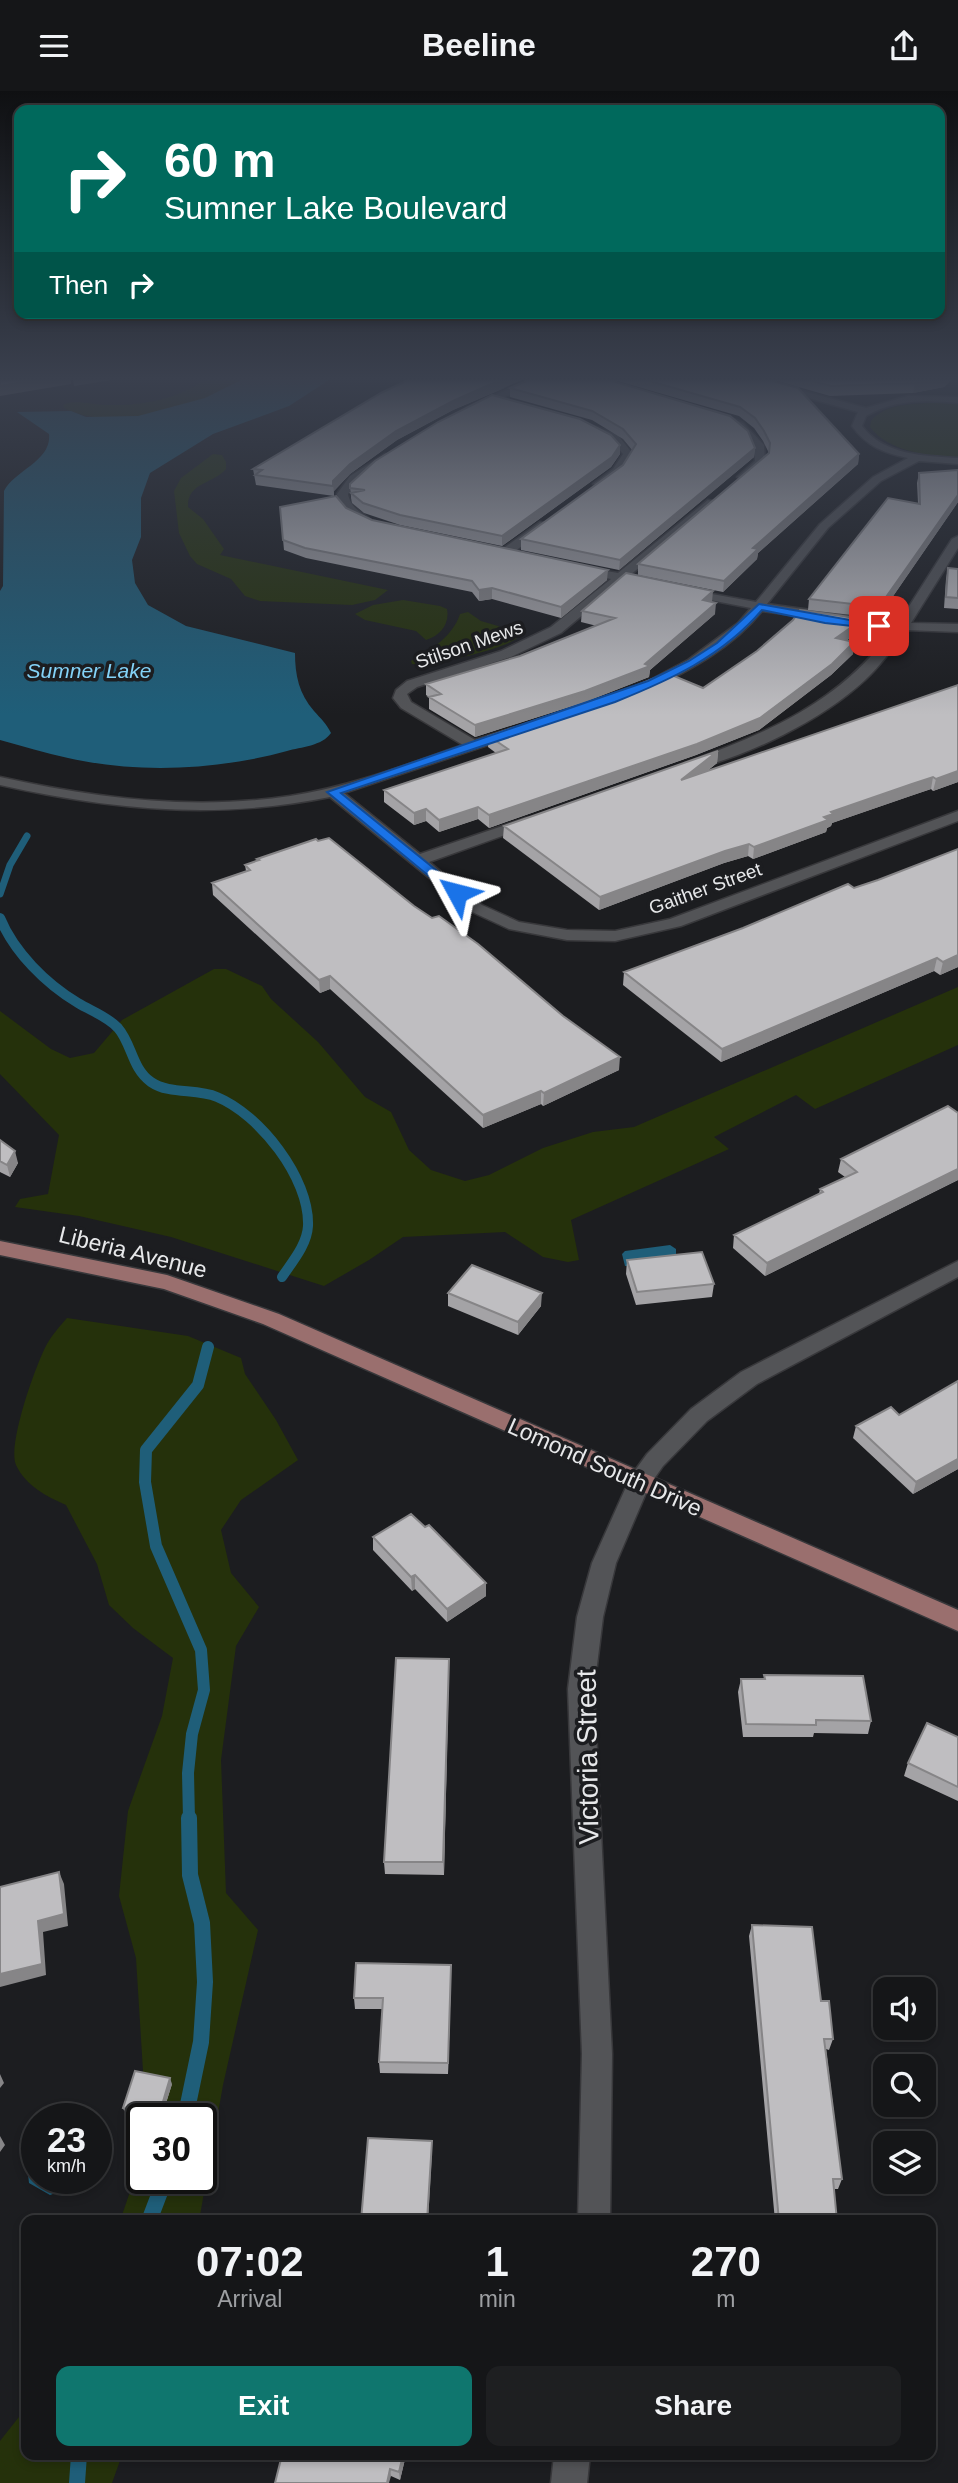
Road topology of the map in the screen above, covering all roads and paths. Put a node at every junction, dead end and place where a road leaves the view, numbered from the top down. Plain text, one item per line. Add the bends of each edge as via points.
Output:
1 (343, 492) edge
2 (588, 492) edge
3 (861, 492) edge
4 (583, 495) edge
5 (717, 498) edge
6 (550, 520) edge
7 (383, 527) edge
8 (958, 539) edge
9 (492, 550) edge
10 (505, 553) junction
11 (518, 556) edge
12 (953, 557) edge
13 (569, 567) edge
14 (621, 578) junction
15 (658, 586) edge
16 (671, 588) edge
17 (759, 607) junction
18 (901, 627) junction
19 (958, 628) edge
20 (631, 692) edge
21 (523, 729) edge
22 (473, 745) junction
23 (680, 769) edge
24 (0, 781) edge
25 (333, 792) junction
26 (958, 816) edge
27 (541, 817) edge
28 (416, 861) junction
29 (0, 1248) edge
30 (958, 1268) edge
31 (252, 1312) joint
32 (639, 1482) junction
33 (958, 1621) edge
34 (594, 2215) edge
35 (571, 2460) edge
36 (569, 2483) edge

1 - 7 street via 348,511
2 - 4 street
3 - 17 street via 824,526
5 - 14 street, Stilson Mews
6 - 10 street
8 - 12 street
9 - 10 street
10 - 11 street
12 - 18 street
13 - 14 street
14 - 15 street
14 - 22 street, Stilson Mews via 573,619 540,639 433,675 401,693 406,705
16 - 17 street
17 - 18 street via 825,620
17 - 20 street via 721,645
18 - 19 street
18 - 23 street via 879,657 827,701 742,747
21 - 22 street
22 - 25 street
24 - 25 street via 74,798 173,807 276,801
25 - 28 street, Gaither Street
26 - 28 street, Gaither Street via 675,923 615,936 567,935 515,926 476,908
27 - 28 street
29 - 31 main road, Liberia Avenue via 167,1282
30 - 32 street, Victoria Street via 749,1378 699,1415
31 - 32 main road, Lomond South Drive
32 - 33 main road, Lomond South Drive
32 - 34 street, Victoria Street via 604,1563 590,1617 581,1689 597,2054
35 - 36 street

